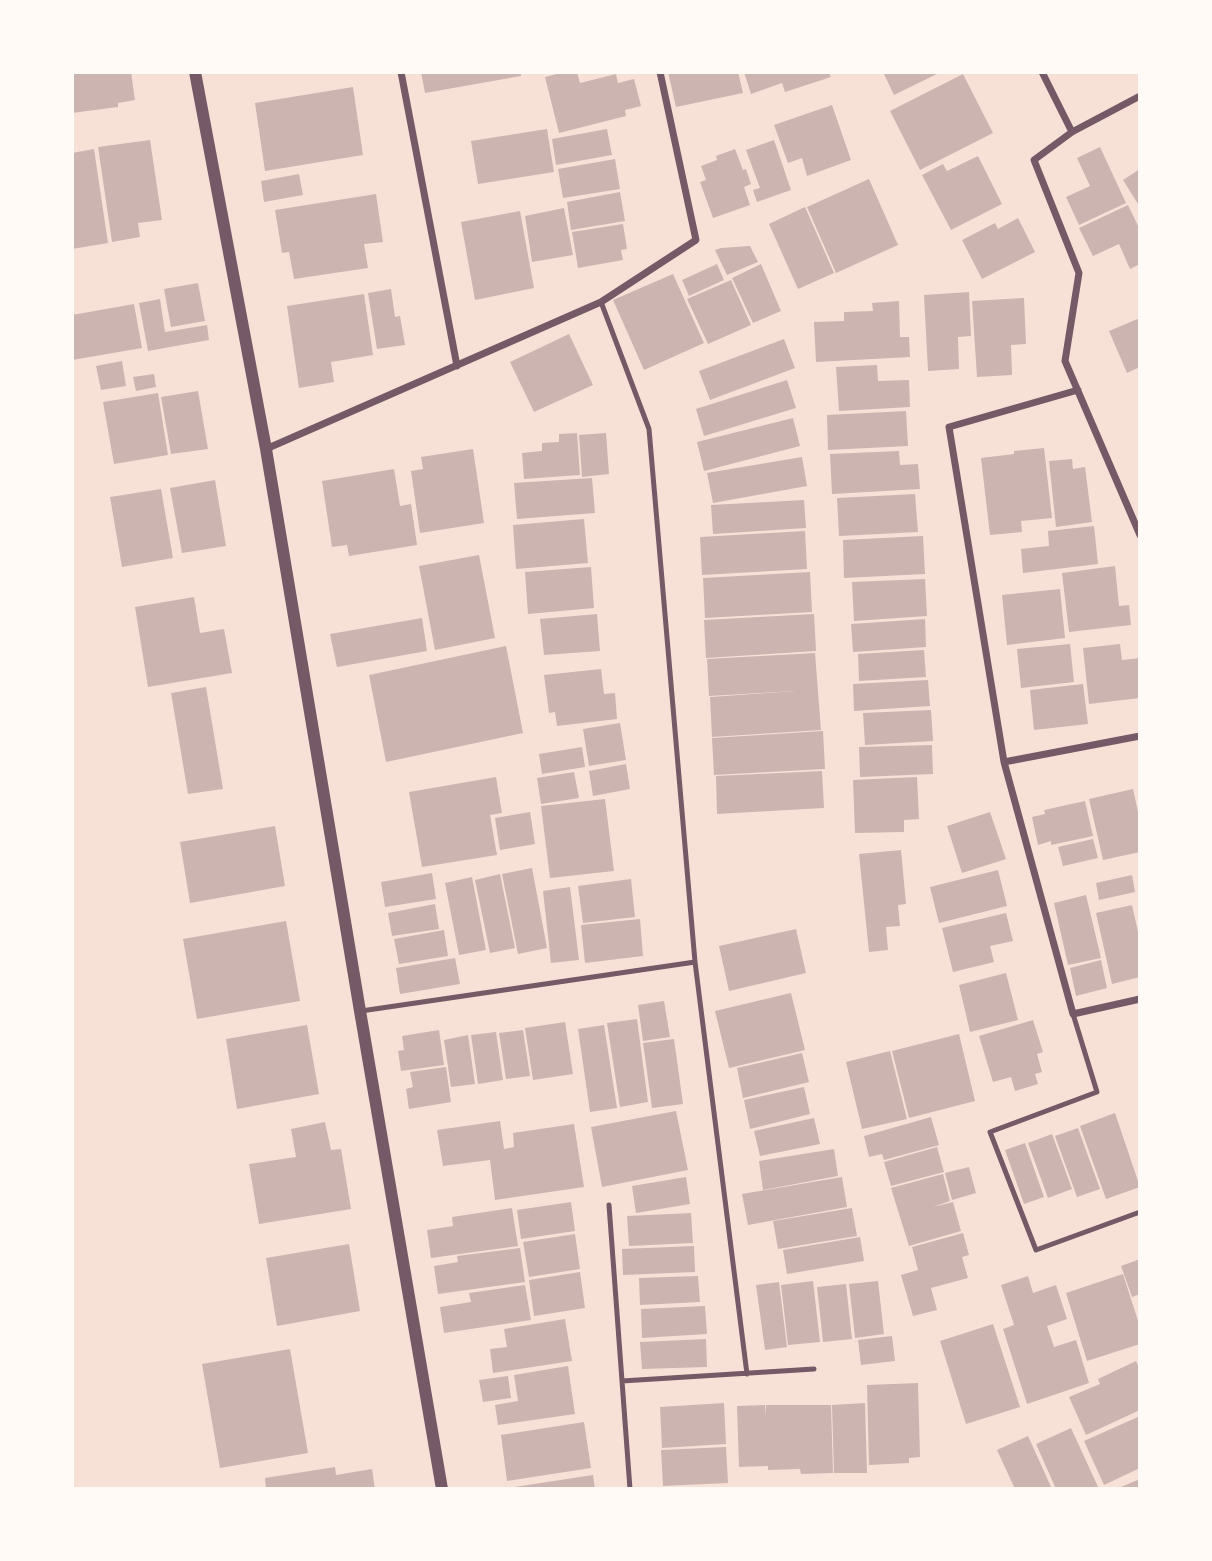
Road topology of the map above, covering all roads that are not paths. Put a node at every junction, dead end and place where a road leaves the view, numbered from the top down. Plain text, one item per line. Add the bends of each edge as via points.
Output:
1 (195, 72) edge
2 (401, 72) edge
3 (660, 72) edge
4 (1042, 72) edge
5 (1140, 96) edge
6 (1072, 132) junction
7 (601, 302) junction
8 (457, 366) junction
9 (1078, 390) junction
10 (267, 449) junction
11 (1140, 535) edge
12 (1140, 736) edge
13 (1004, 762) junction
14 (695, 962) junction
15 (1140, 999) edge
16 (360, 1011) junction
17 (1073, 1014) junction
18 (609, 1205) dead end
19 (1140, 1212) edge
20 (814, 1369) dead end
21 (747, 1374) junction
22 (622, 1381) junction
23 (442, 1489) edge
24 (629, 1489) edge

1 - 10 street
2 - 8 street
3 - 7 street via 696,240
4 - 6 street
5 - 6 street
6 - 9 street via 1034,160 1079,274 1065,361
7 - 8 street
7 - 14 lane via 649,429
8 - 10 street
9 - 11 street
9 - 13 street via 950,427
10 - 16 street
12 - 13 street
13 - 17 street
14 - 16 lane
14 - 21 lane
15 - 17 street
16 - 23 street
17 - 19 lane via 1097,1092 990,1132 1035,1250
18 - 22 lane
20 - 21 lane
21 - 22 lane
22 - 24 lane

